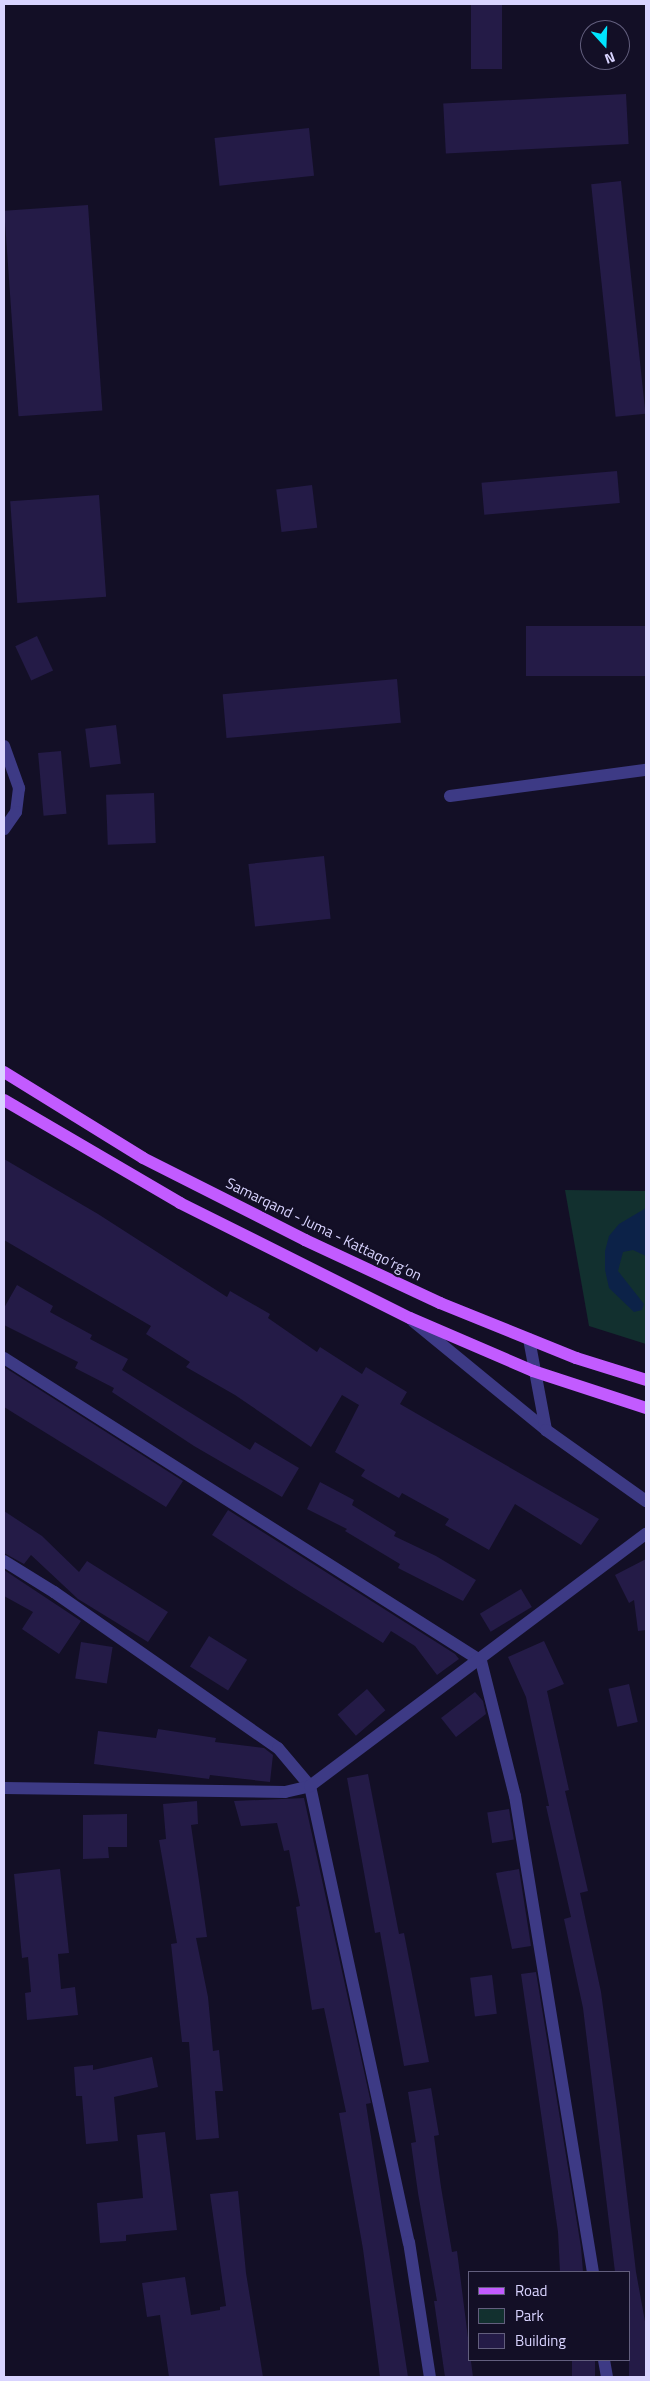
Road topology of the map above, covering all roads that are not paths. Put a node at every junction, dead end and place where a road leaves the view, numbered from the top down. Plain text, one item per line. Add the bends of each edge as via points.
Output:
1 (4, 746) edge
2 (646, 770) edge
3 (450, 796) dead end
4 (4, 829) edge
5 (4, 1072) edge
6 (4, 1100) edge
7 (410, 1318) junction
8 (529, 1340) junction
9 (4, 1358) edge
10 (533, 1371) junction
11 (646, 1380) edge
12 (646, 1408) edge
13 (546, 1430) junction
14 (646, 1501) edge
15 (646, 1534) edge
16 (4, 1560) edge
17 (481, 1661) junction
18 (310, 1786) junction
19 (4, 1788) edge
20 (593, 2271) edge
21 (604, 2361) edge
22 (430, 2377) edge
23 (606, 2377) edge

1 - 4 street via 19,788 16,812
2 - 3 street
5 - 8 main road, Samarqand - Juma - Kattaqo‘rg‘on via 143,1158 288,1232 440,1303
6 - 7 main road via 180,1203
7 - 10 main road
7 - 13 street
8 - 10 street
8 - 11 main road, Samarqand - Juma - Kattaqo‘rg‘on
9 - 17 street
10 - 12 main road
10 - 13 street
13 - 14 street
15 - 17 street
16 - 18 street via 278,1748
17 - 18 street
17 - 20 street via 514,1796
18 - 19 street via 285,1792
18 - 22 street via 409,2242
21 - 23 street

